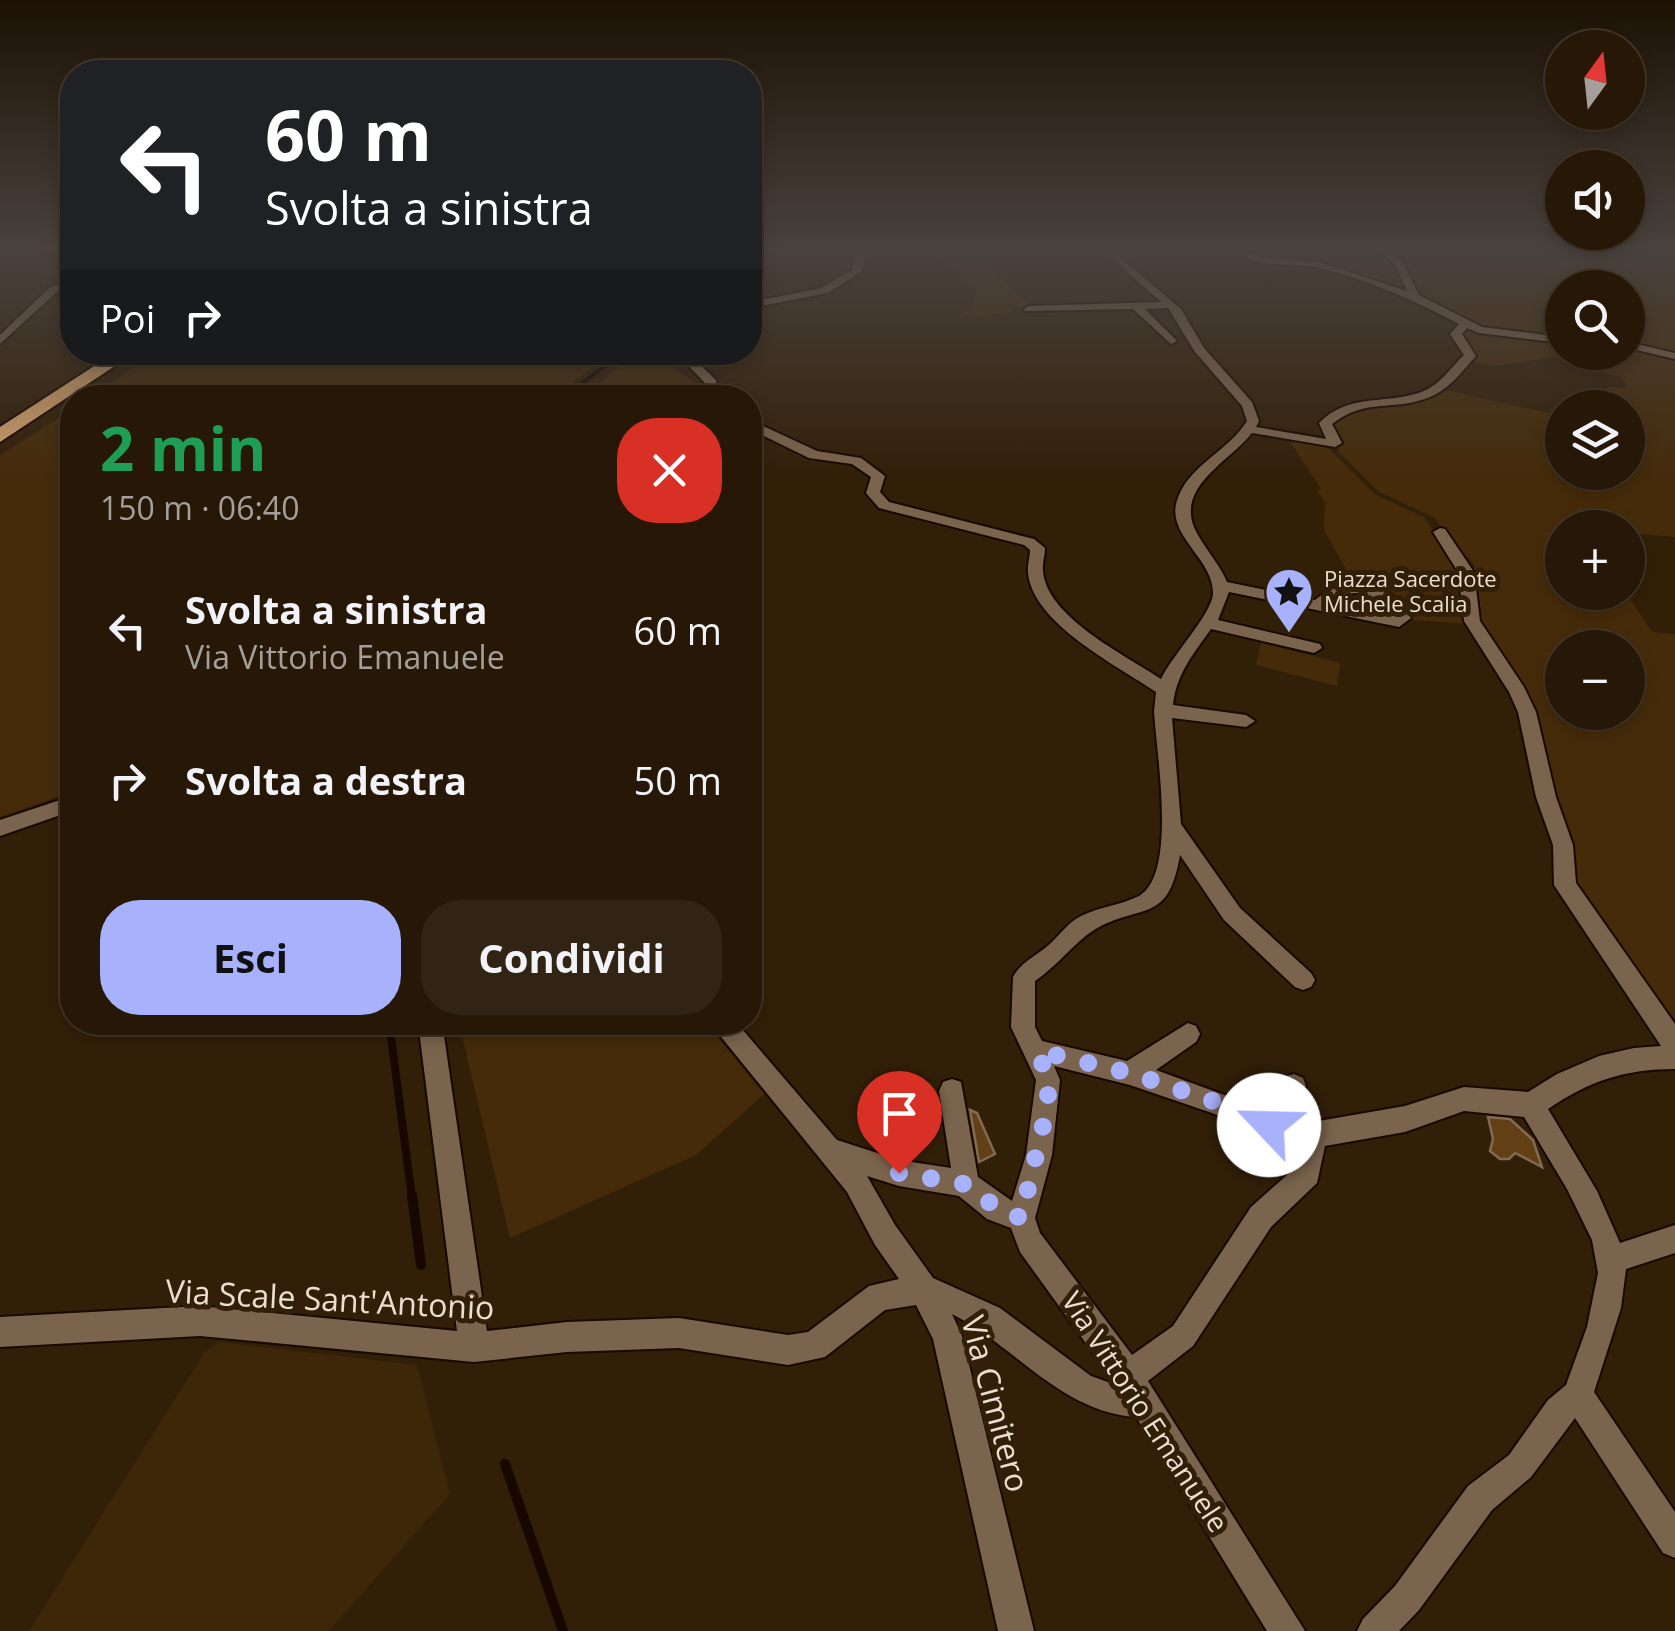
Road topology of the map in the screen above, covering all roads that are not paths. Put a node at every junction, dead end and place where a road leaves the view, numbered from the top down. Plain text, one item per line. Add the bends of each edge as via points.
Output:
1 (1156, 326) edge
2 (1185, 326) edge
3 (1464, 326) edge
4 (1473, 326) edge
5 (1545, 338) edge
6 (1171, 341) dead end
7 (1645, 348) edge
8 (1675, 356) edge
9 (108, 365) edge
10 (127, 365) edge
11 (693, 365) edge
12 (78, 385) edge
13 (99, 385) edge
14 (712, 385) edge
15 (60, 397) edge
16 (60, 410) edge
17 (1250, 429) junction
18 (762, 430) edge
19 (0, 436) edge
20 (0, 448) edge
21 (1440, 532) dead end
22 (1221, 586) junction
23 (1318, 606) dead end
24 (1206, 622) junction
25 (1314, 648) dead end
26 (1164, 688) junction
27 (1163, 710) junction
28 (1246, 721) dead end
29 (60, 807) edge
30 (1172, 827) junction
31 (0, 828) edge
32 (1303, 980) dead end
33 (1188, 1034) dead end
34 (432, 1035) edge
35 (733, 1035) edge
36 (1038, 1051) junction
37 (1675, 1054) edge
38 (1130, 1073) junction
39 (1294, 1086) dead end
40 (952, 1091) dead end
41 (1531, 1105) junction
42 (1269, 1125) junction
43 (1312, 1135) junction
44 (828, 1150) junction
45 (965, 1184) junction
46 (1021, 1218) junction
47 (1675, 1239) edge
48 (1612, 1260) junction
49 (924, 1290) junction
50 (0, 1332) edge
51 (474, 1347) junction
52 (1136, 1389) junction
53 (1578, 1395) junction
54 (1675, 1540) edge
55 (1016, 1631) edge
56 (1287, 1631) edge
57 (1374, 1631) edge

1 - 6 street
2 - 17 street via 1248,406
3 - 17 street via 1456,334 1470,356 1452,379 1422,396 1342,408 1325,423 1335,443
4 - 5 street
7 - 8 street
9 - 12 highway
10 - 13 highway
11 - 14 street
15 - 19 highway
16 - 20 highway
17 - 22 street via 1184,500 1185,525
18 - 26 street via 814,455 866,466 878,476 873,493 884,505 1029,542 1039,556 1035,571 1042,590 1062,618
21 - 37 street via 1466,572 1472,622 1527,712 1566,885
22 - 23 street
22 - 24 street
24 - 25 street
24 - 26 street
26 - 27 street
27 - 28 street
27 - 30 street
29 - 31 street
30 - 32 street via 1232,914
30 - 36 street via 1159,892 1086,924 1024,977 1023,1026
33 - 38 street
34 - 51 street
35 - 44 street, Via Cimitero
36 - 38 street
36 - 46 street via 1048,1105
37 - 41 street via 1601,1064
38 - 42 street
39 - 42 street via 1276,1089
40 - 45 street
41 - 43 street via 1464,1099 1405,1119
41 - 48 street
42 - 43 street
43 - 52 street via 1308,1174 1260,1217 1184,1336
44 - 45 street via 899,1173
44 - 49 street, Via Cimitero
45 - 46 street
46 - 52 street, Via Vittorio Emanuele via 1030,1242
47 - 48 street
48 - 53 street via 1607,1302
49 - 51 street, Via Scale Sant'Antonio via 879,1296 814,1346 788,1350 679,1333
49 - 52 street via 990,1318 1080,1387 1110,1400
49 - 55 street, Via Cimitero via 947,1336
50 - 51 street, Via Scale Sant'Antonio via 200,1321
52 - 56 street, Via Vittorio Emanuele
53 - 54 street
53 - 57 street via 1520,1466 1480,1498 1407,1598

